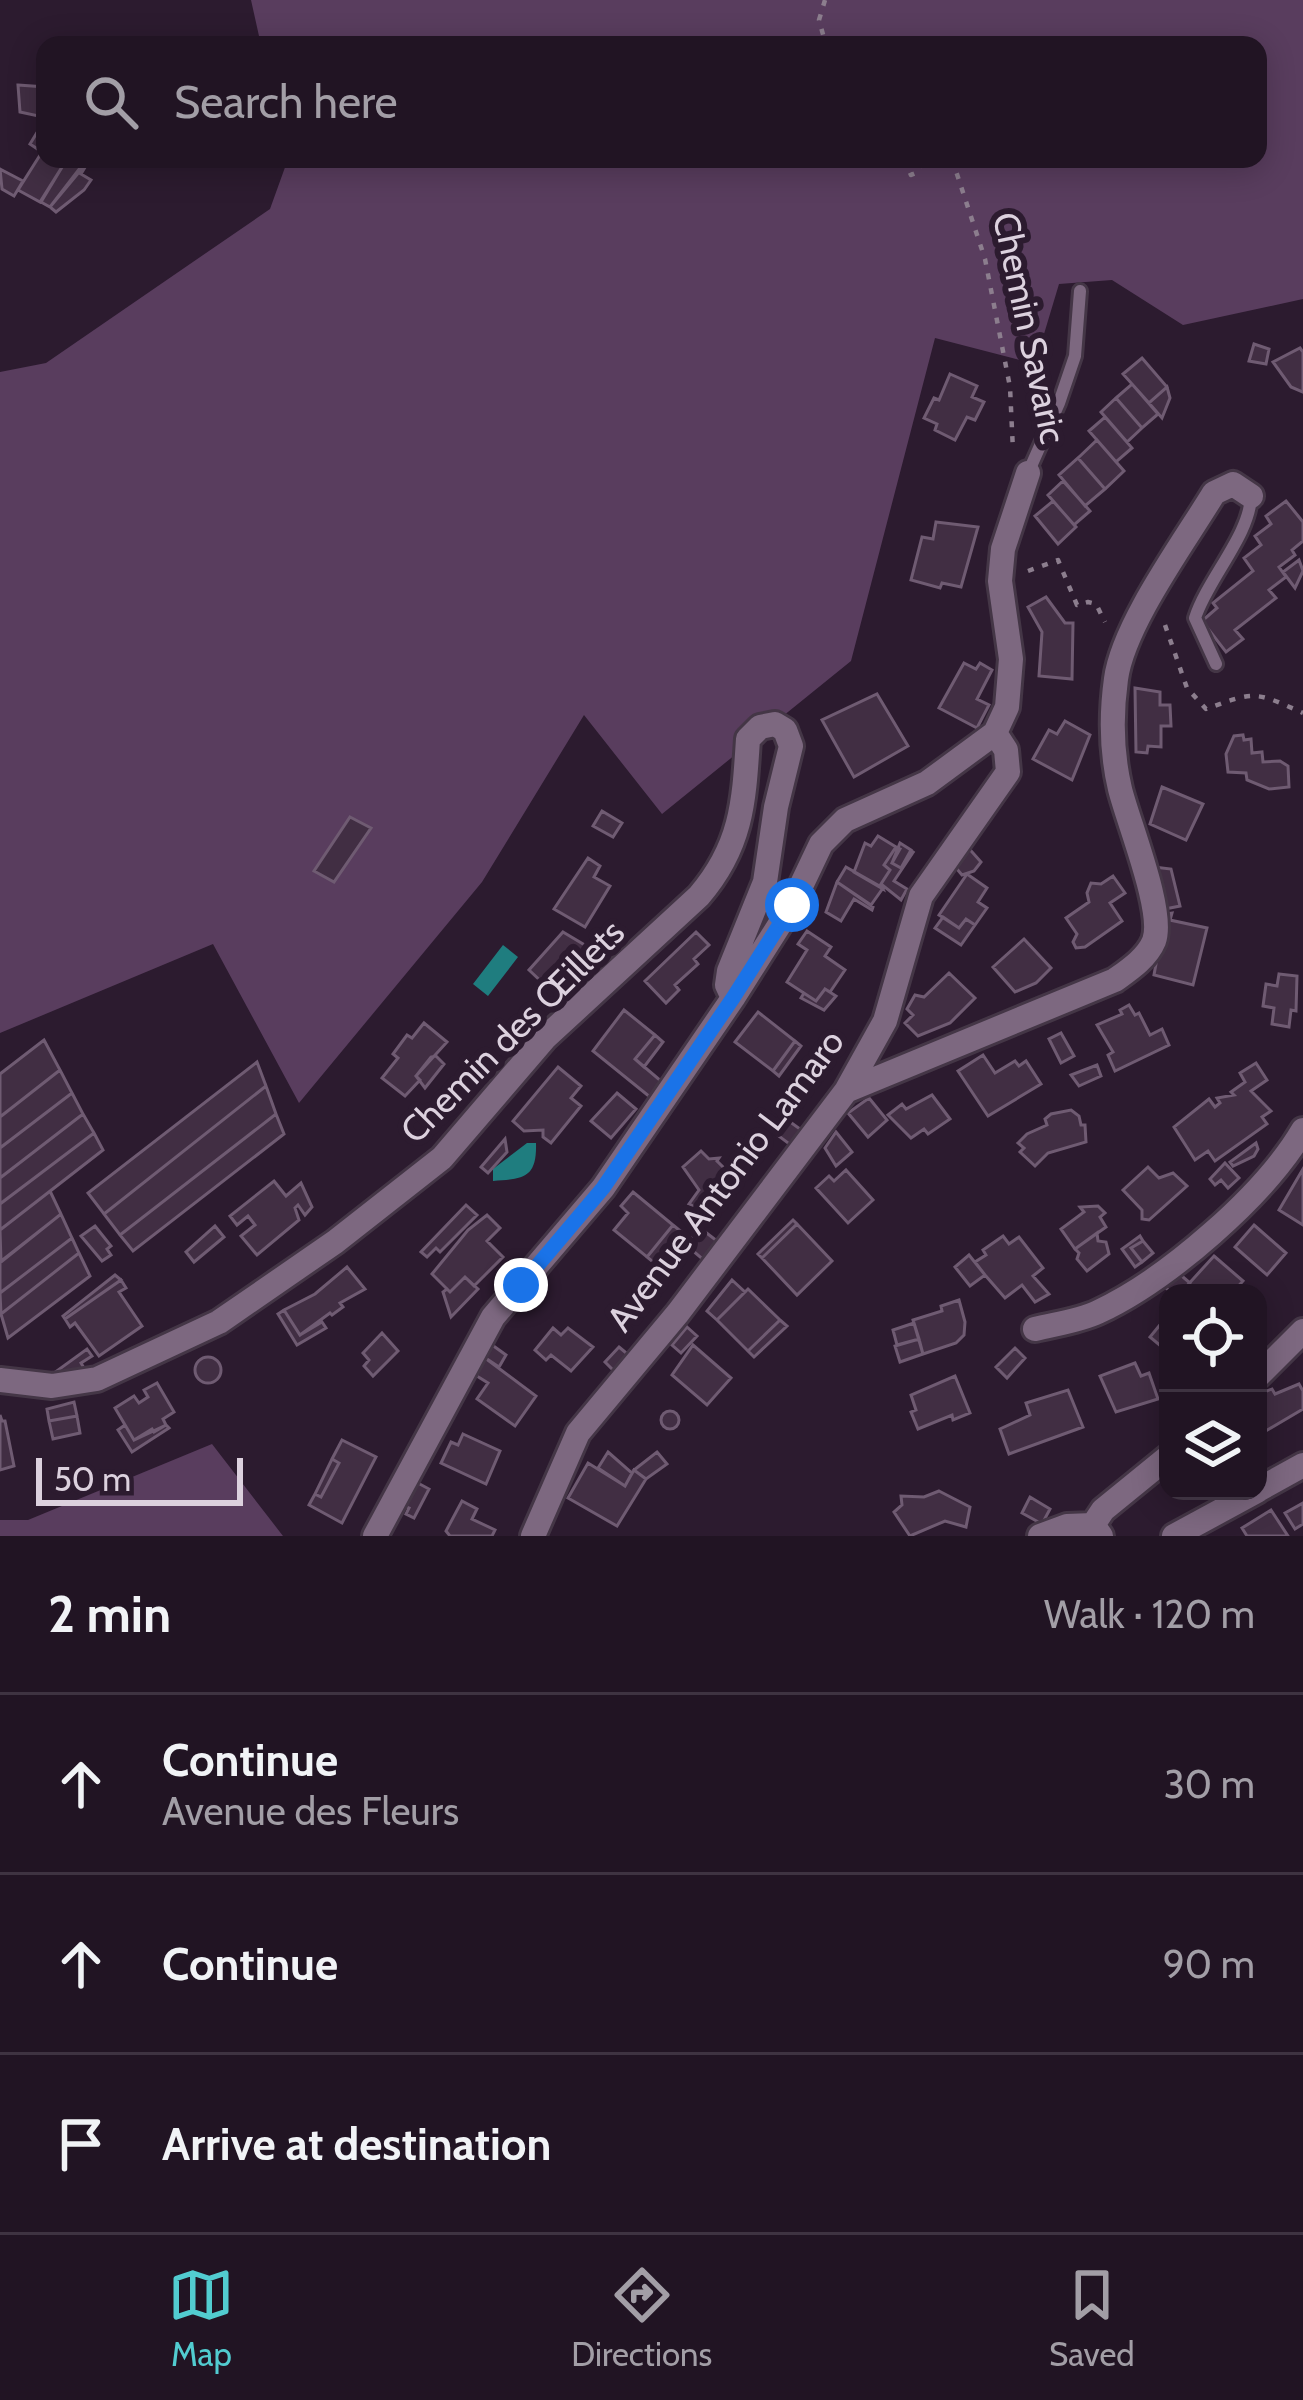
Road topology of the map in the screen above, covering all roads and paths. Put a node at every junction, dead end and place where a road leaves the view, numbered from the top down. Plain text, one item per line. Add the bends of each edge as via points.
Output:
1 (825, 0) edge
2 (823, 36) edge
3 (955, 168) edge
4 (1080, 291) dead end
5 (1028, 473) junction
6 (1251, 496) joint
7 (1216, 664) dead end
8 (994, 733) junction
9 (733, 998) junction
10 (846, 1091) junction
11 (1303, 1130) edge
12 (1035, 1329) dead end
13 (1303, 1331) edge
14 (1267, 1367) edge
15 (0, 1380) edge
16 (1159, 1464) edge
17 (1303, 1465) edge
18 (1267, 1485) edge
19 (1240, 1500) edge
20 (1097, 1531) edge
21 (375, 1536) edge
22 (533, 1536) edge
23 (1040, 1536) edge
24 (1174, 1536) edge

1 - 2 path
3 - 5 path, Chemin Savaric via 985,259 1015,459
4 - 5 lane via 1075,356
5 - 8 street, Chemin Savaric via 1004,549 1000,581 1011,659 1007,706
6 - 7 lane via 1250,513 1195,619
6 - 10 street via 1233,484 1214,493 1127,640 1116,674 1119,786 1153,901 1155,940 1115,980
8 - 9 street via 927,783 845,820 821,844
8 - 10 street, Avenue Antonio Lamaro via 1008,772 921,896 885,1021
9 - 15 street, Chemin des Œillets via 729,971 765,882 790,746 775,724 748,739 741,810 721,871 545,1038 442,1158 219,1322 97,1379 52,1386
9 - 21 street via 603,1188 494,1317
10 - 22 street, Avenue Antonio Lamaro via 578,1433
11 - 12 street via 1232,1214 1144,1285 1095,1314
13 - 14 street
16 - 20 street via 1103,1510
17 - 18 street
19 - 24 street
20 - 23 street via 1067,1526

